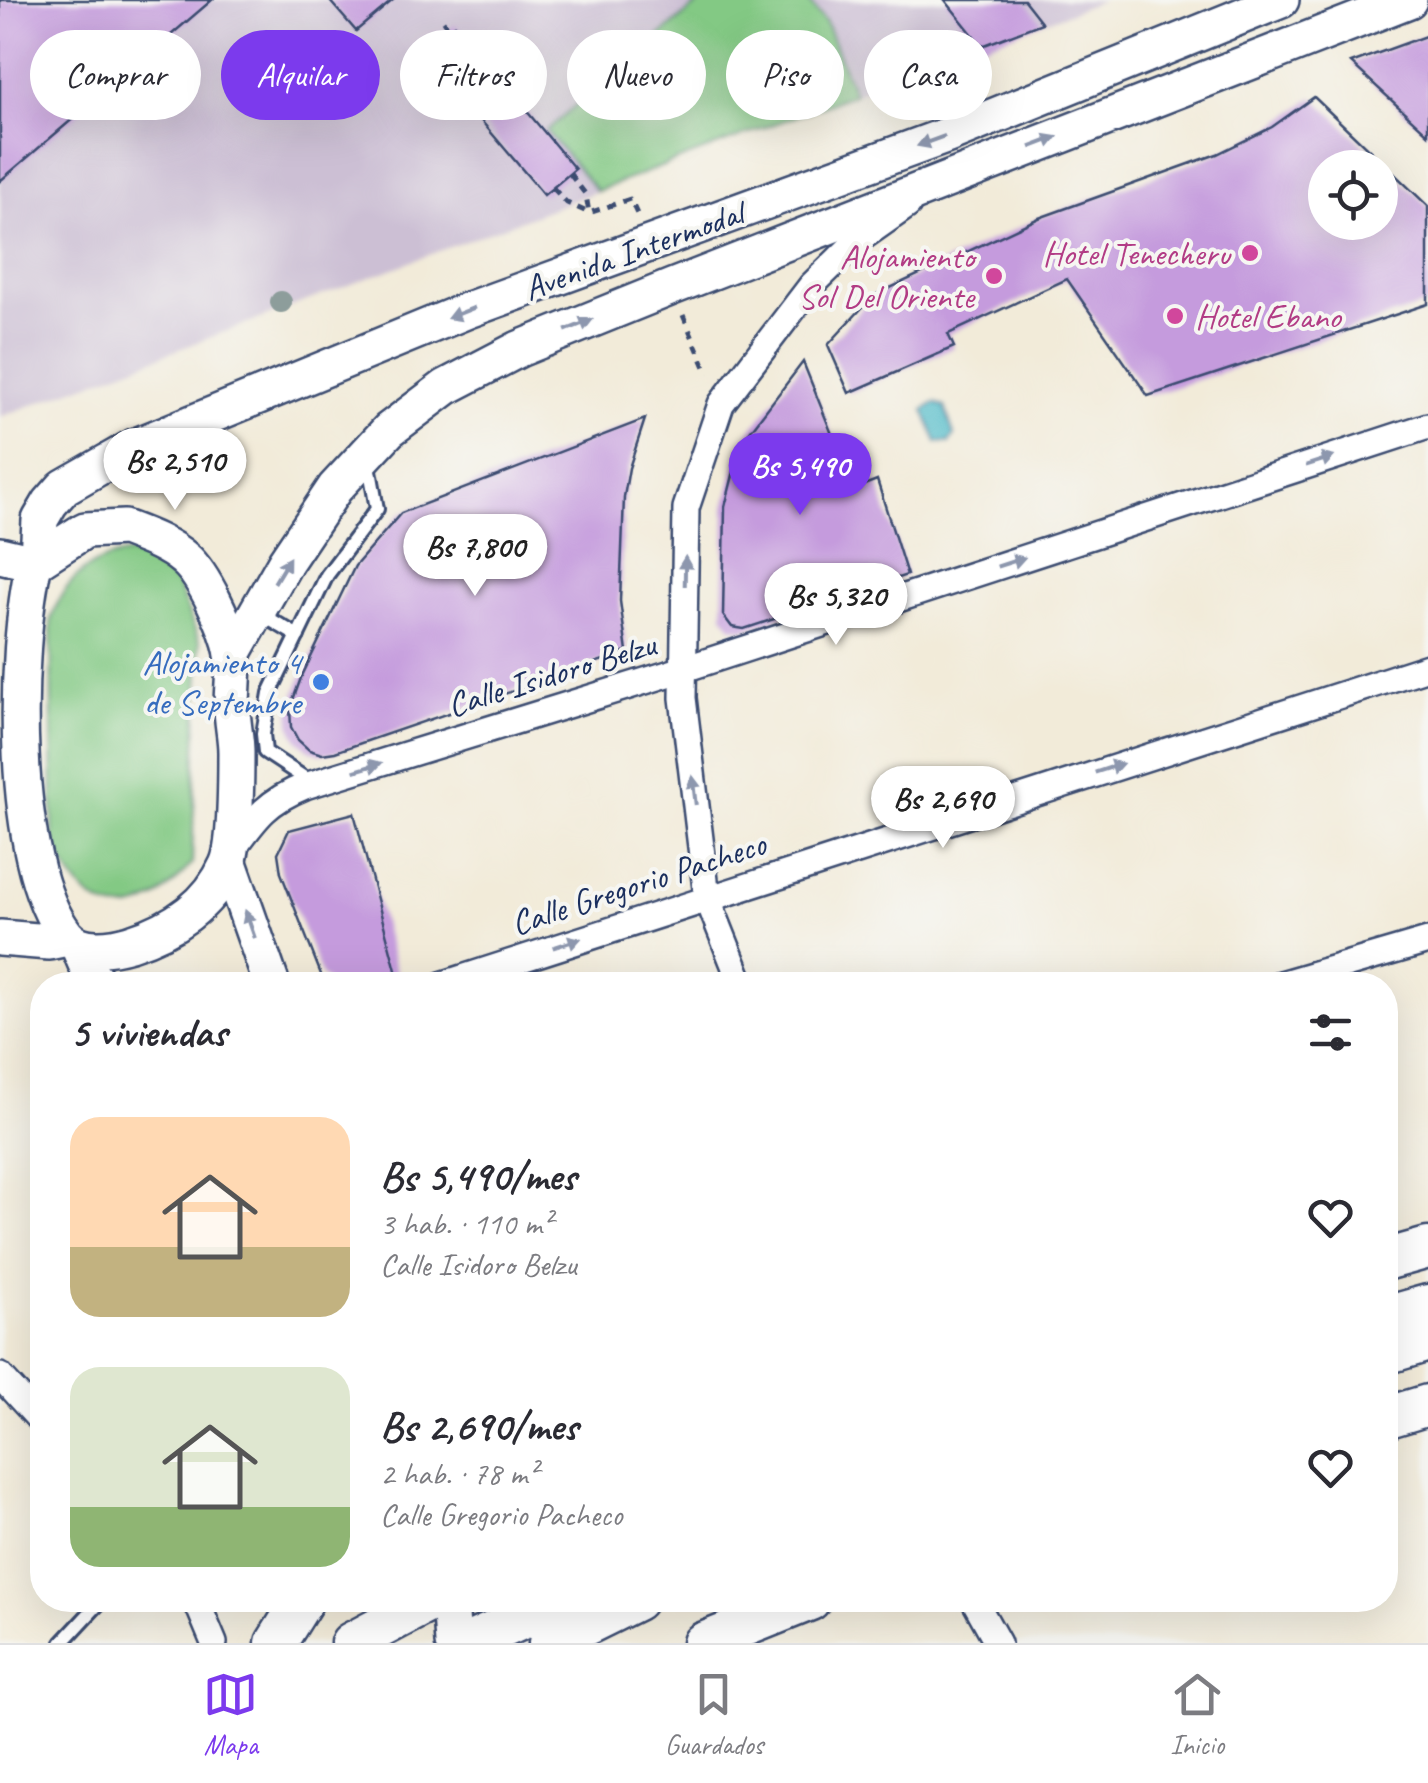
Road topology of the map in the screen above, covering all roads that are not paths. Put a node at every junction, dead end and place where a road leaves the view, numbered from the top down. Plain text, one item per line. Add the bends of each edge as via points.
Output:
1 (1281, 0) edge
2 (1409, 0) edge
3 (936, 185) junction
4 (1428, 426) edge
5 (368, 453) junction
6 (24, 558) edge
7 (257, 612) junction
8 (298, 636) junction
9 (233, 654) junction
10 (1428, 667) edge
11 (684, 669) junction
12 (314, 784) junction
13 (230, 857) junction
14 (707, 897) junction
15 (0, 938) edge
16 (73, 941) junction
17 (1428, 941) edge
18 (89, 972) edge
19 (268, 972) edge
20 (480, 972) edge
21 (737, 972) edge
22 (1322, 972) edge
23 (1428, 1248) edge
24 (1398, 1256) edge
25 (1428, 1305) edge
26 (1398, 1314) edge
27 (1428, 1341) edge
28 (1398, 1350) edge
29 (1, 1379) edge
30 (1428, 1405) edge
31 (30, 1409) edge
32 (1398, 1414) edge
33 (91, 1612) edge
34 (201, 1612) edge
35 (295, 1612) edge
36 (406, 1612) edge
37 (451, 1612) edge
38 (536, 1612) edge
39 (612, 1612) edge
40 (780, 1612) edge
41 (981, 1612) edge
42 (371, 1628) edge
43 (62, 1643) edge
44 (214, 1643) edge
45 (276, 1643) edge
46 (453, 1643) edge
47 (469, 1643) edge
48 (550, 1643) edge
49 (703, 1643) edge
50 (998, 1643) edge

1 -> 6 main road, Avenida Intermodal via 948,135 468,310 134,447 64,487
3 -> 2 main road, Avenida Intermodal
5 -> 3 main road, Avenida Intermodal via 446,387 519,349
11 -> 3 street via 686,508 722,404 811,286 857,241
11 -> 4 street, Calle Isidoro Belzu
7 -> 5 main road, Avenida Intermodal via 334,488
5 - 8 lane via 377,510 326,575
6 - 9 main road via 86,530 124,528 159,542 187,560
6 - 16 main road, Avenida Intermodal via 24,804 44,894
7 - 8 lane
7 - 9 main road, Avenida Intermodal
8 - 12 lane via 270,692 263,734 265,752
9 - 13 main road
14 -> 10 street, Calle Gregorio Pacheco
12 -> 11 street, Calle Isidoro Belzu
14 -> 11 street
12 - 13 street, Calle Isidoro Belzu via 264,808
13 - 16 main road via 207,899 166,930 104,949
19 -> 13 main road
20 -> 14 street, Calle Gregorio Pacheco
14 - 21 street
15 - 16 main road
16 - 18 main road, Avenida Intermodal
17 - 22 street
23 - 24 main road
25 - 26 main road
27 - 28 main road
29 - 31 street
30 - 32 main road
33 - 43 lane
34 - 44 street
35 - 45 main road
36 - 42 main road
37 - 46 main road
38 - 47 main road
39 - 48 main road
40 - 49 main road
41 - 50 street

